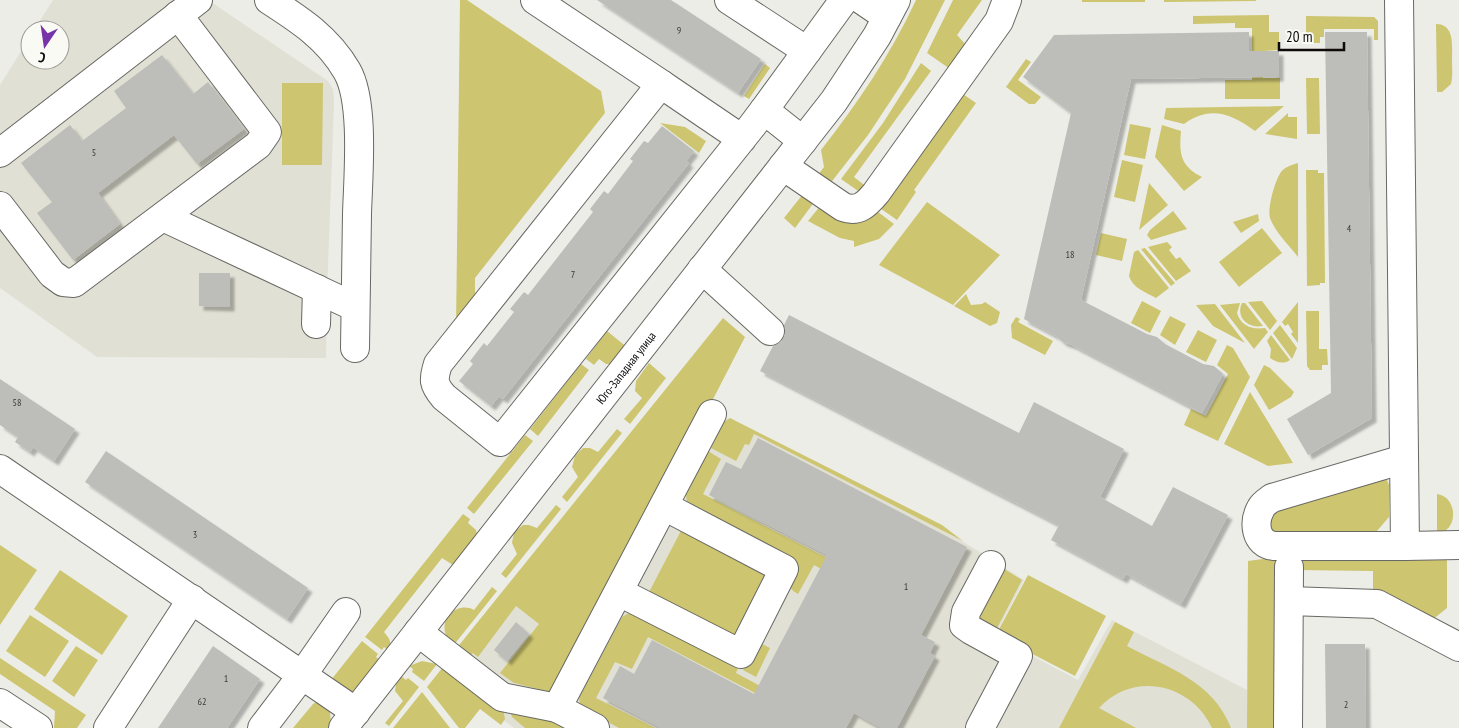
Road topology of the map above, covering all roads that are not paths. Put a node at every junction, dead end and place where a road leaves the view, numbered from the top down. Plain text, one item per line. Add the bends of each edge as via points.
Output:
1 (269, 0) edge
2 (535, 0) edge
3 (728, 0) edge
4 (844, 0) edge
5 (862, 0) edge
6 (1007, 0) edge
7 (1399, 0) edge
8 (188, 8) edge
9 (891, 9) edge
10 (807, 52) junction
11 (661, 84) junction
12 (764, 110) junction
13 (742, 139) junction
14 (803, 141) junction
15 (0, 153) edge
16 (783, 166) junction
17 (0, 206) edge
18 (163, 216) junction
19 (702, 269) junction
20 (317, 289) junction
21 (355, 307) junction
22 (316, 324) dead end
23 (770, 331) dead end
24 (354, 348) dead end
25 (712, 414) dead end
26 (1404, 459) junction
27 (0, 468) edge
28 (664, 506) junction
29 (1459, 545) edge
30 (1405, 546) junction
31 (991, 565) dead end
32 (1289, 567) dead end
33 (619, 592) junction
34 (192, 600) junction
35 (1289, 601) junction
36 (346, 612) dead end
37 (418, 632) junction
38 (1459, 647) edge
39 (303, 674) junction
40 (0, 703) edge
41 (558, 708) junction
42 (349, 720) edge
43 (38, 728) edge
44 (108, 728) edge
45 (262, 728) edge
46 (595, 728) edge
47 (980, 728) edge
48 (1288, 728) edge

1 - 21 street via 310,26 333,50 348,73 355,95 359,131
2 - 11 street
3 - 10 street
4 - 10 street
5 - 9 street
6 - 16 street via 999,21 865,205 857,209 843,207
7 - 26 street
8 - 15 street
8 - 18 street via 267,132 258,145
9 - 14 street, Юго-Западная улица via 834,101
10 - 12 street
11 - 13 street
11 - 13 street via 438,364 434,377 436,388 500,442
12 - 13 street
12 - 14 street
14 - 16 street, Юго-Западная улица
16 - 19 street, Юго-Западная улица
17 - 18 street via 52,274 63,282 74,283
18 - 20 street
19 - 23 street
19 - 37 street, Юго-Западная улица
20 - 21 street
20 - 22 street
21 - 24 street
25 - 28 street
26 - 30 street
26 - 30 street via 1272,498 1261,507 1257,534 1265,544 1274,546
27 - 34 street
28 - 33 street
28 - 33 street via 784,569 740,654
29 - 30 street
31 - 47 street via 966,612 964,625 1018,656
32 - 35 street
33 - 41 street
34 - 39 street
34 - 44 street
35 - 38 street via 1377,604
35 - 48 street
36 - 39 street
37 - 41 street via 502,697
37 - 42 street, Юго-Западная улица
39 - 42 street
39 - 45 street
40 - 43 street
41 - 46 street

